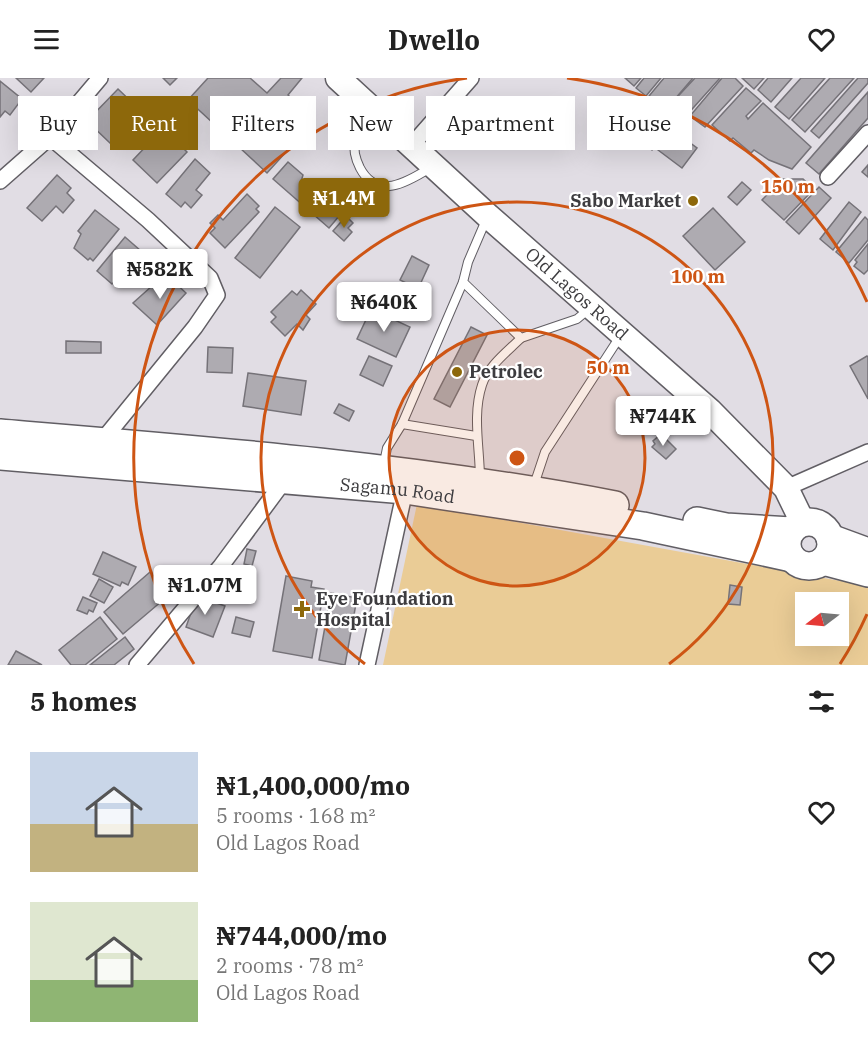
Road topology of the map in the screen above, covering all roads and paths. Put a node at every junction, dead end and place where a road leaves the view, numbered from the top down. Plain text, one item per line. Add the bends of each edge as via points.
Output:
1 (100, 78) edge
2 (338, 78) edge
3 (471, 78) edge
4 (85, 96) edge
5 (357, 96) edge
6 (868, 133) edge
7 (414, 143) edge
8 (414, 147) edge
9 (35, 150) edge
10 (65, 150) edge
11 (355, 150) edge
12 (434, 165) junction
13 (828, 177) dead end
14 (0, 181) edge
15 (488, 216) junction
16 (463, 282) junction
17 (593, 307) junction
18 (622, 333) junction
19 (521, 339) junction
20 (402, 424) junction
21 (0, 433) edge
22 (476, 436) junction
23 (102, 441) junction
24 (868, 452) edge
25 (0, 456) edge
26 (383, 468) junction
27 (480, 480) junction
28 (284, 481) junction
29 (786, 488) junction
30 (533, 489) junction
31 (405, 490) junction
32 (797, 527) junction
33 (826, 549) junction
34 (868, 552) edge
35 (792, 558) junction
36 (868, 573) edge
37 (137, 665) edge
38 (367, 665) edge

1 - 4 street
2 - 5 main road, Old Lagos Road
3 - 7 street
6 - 13 street
8 - 12 main road, Old Lagos Road
9 - 14 street
10 - 23 street via 210,278 217,295
11 - 12 lane via 364,176 376,186 390,188 409,182
12 - 15 main road, Old Lagos Road
15 - 16 lane
15 - 17 main road, Old Lagos Road
16 - 19 lane
16 - 20 lane
17 - 18 main road, Old Lagos Road
17 - 19 lane via 577,319
18 - 29 main road, Old Lagos Road via 710,411
18 - 30 lane via 545,452
19 - 22 lane via 493,365 482,385
20 - 22 lane
20 - 26 lane via 387,448
21 - 23 highway, Sagamu Road
22 - 27 lane
23 - 26 highway, Sagamu Road
24 - 29 street
25 - 28 highway, Sagamu Road
26 - 27 highway, Sagamu Road
27 - 30 highway, Sagamu Road
28 - 31 highway, Sagamu Road
28 - 37 street via 221,566
29 - 32 main road, Old Lagos Road
30 - 32 highway, Sagamu Road via 726,526
31 - 35 highway, Sagamu Road via 643,526
31 - 38 street
32 - 33 highway via 818,524
32 - 35 highway via 787,545
33 - 34 highway
33 - 35 highway via 811,566 803,566
33 - 36 highway

